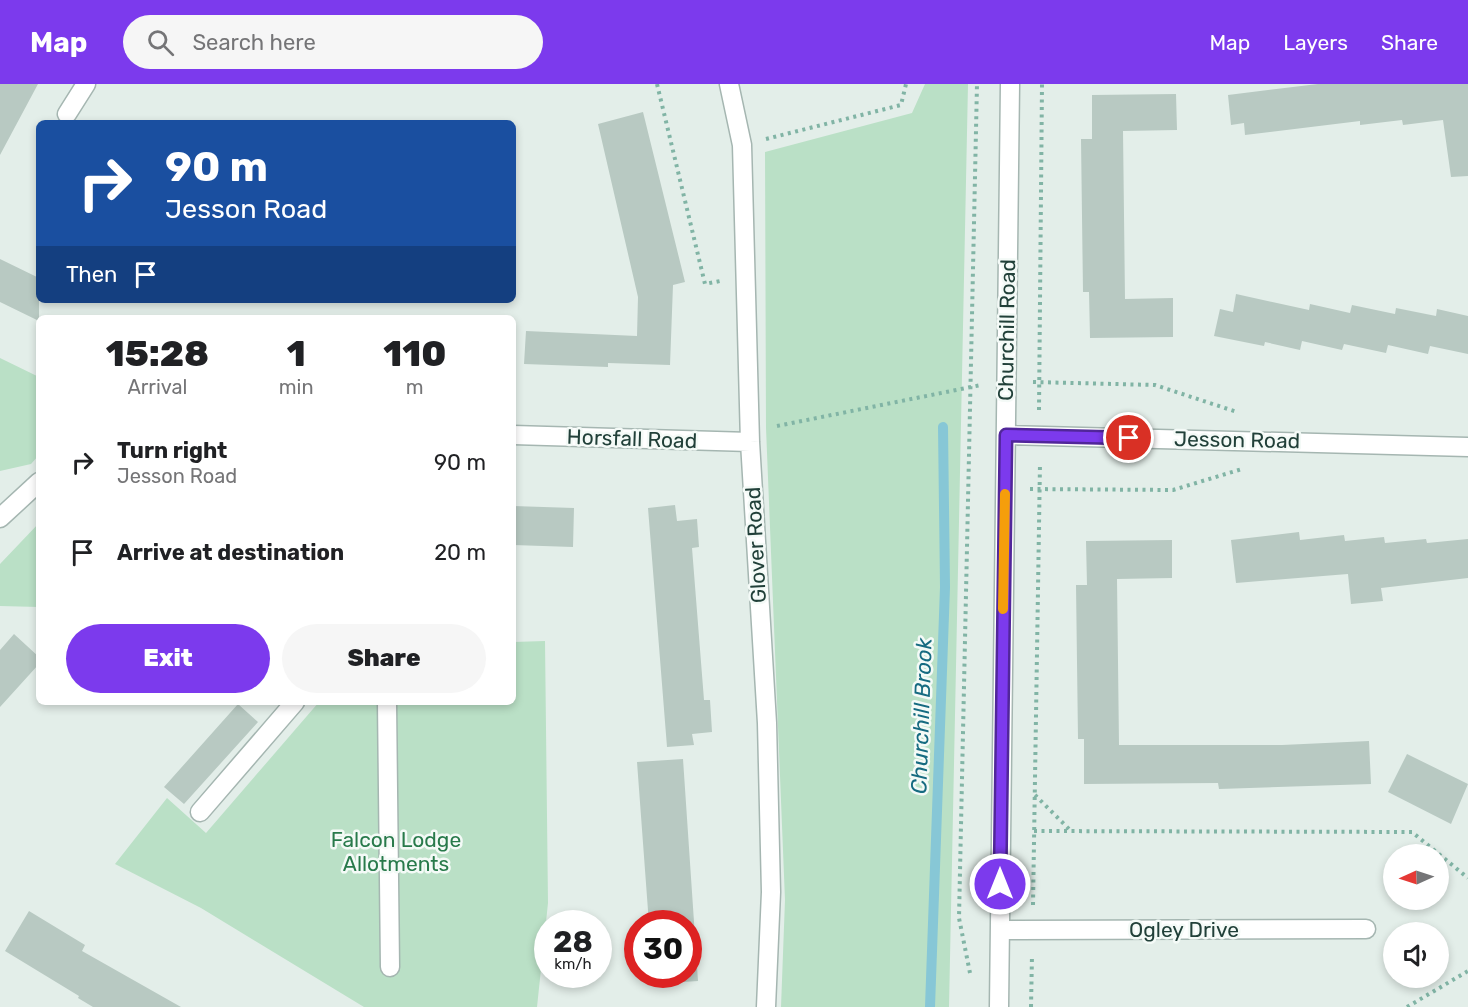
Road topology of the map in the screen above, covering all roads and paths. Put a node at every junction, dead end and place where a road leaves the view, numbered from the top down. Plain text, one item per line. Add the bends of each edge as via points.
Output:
1 (86, 84) edge
2 (657, 84) edge
3 (729, 84) edge
4 (906, 84) edge
5 (977, 84) edge
6 (1010, 84) edge
7 (1042, 84) edge
8 (67, 114) dead end
9 (742, 146) junction
10 (747, 277) junction
11 (1007, 382) junction
12 (972, 386) junction
13 (516, 435) edge
14 (1006, 435) junction
15 (1040, 435) junction
16 (750, 442) junction
17 (1468, 447) edge
18 (36, 484) edge
19 (2, 510) edge
20 (292, 705) edge
21 (387, 705) edge
22 (1035, 795) junction
23 (200, 812) dead end
24 (1034, 831) junction
25 (1071, 832) junction
26 (1468, 878) edge
27 (1366, 929) dead end
28 (1001, 930) junction
29 (1033, 930) junction
30 (390, 967) dead end
31 (1468, 971) edge
32 (972, 981) dead end
33 (766, 1007) edge
34 (999, 1007) edge
35 (1031, 1007) edge
36 (1407, 1007) edge

1 - 8 street
2 - 10 path via 705,284
3 - 9 street, Glover Road
4 - 9 path via 901,105
5 - 12 path
6 - 11 street, Churchill Road
7 - 15 path
9 - 10 street, Glover Road
10 - 16 street, Glover Road
11 - 12 path
11 - 14 street, Churchill Road
12 - 16 path via 769,428
12 - 32 path via 959,918
13 - 16 street, Horsfall Road
14 - 15 street, Jesson Road
14 - 28 street, Churchill Road
15 - 17 street, Jesson Road
15 - 22 path
16 - 33 street, Glover Road via 767,723 771,892
18 - 19 street
20 - 23 street
21 - 30 street
22 - 24 path
22 - 25 path
24 - 25 path
24 - 29 path
25 - 26 path via 1413,832
27 - 29 street, Ogley Drive
28 - 29 street, Ogley Drive
28 - 34 street, Churchill Road
29 - 35 path
31 - 36 path

